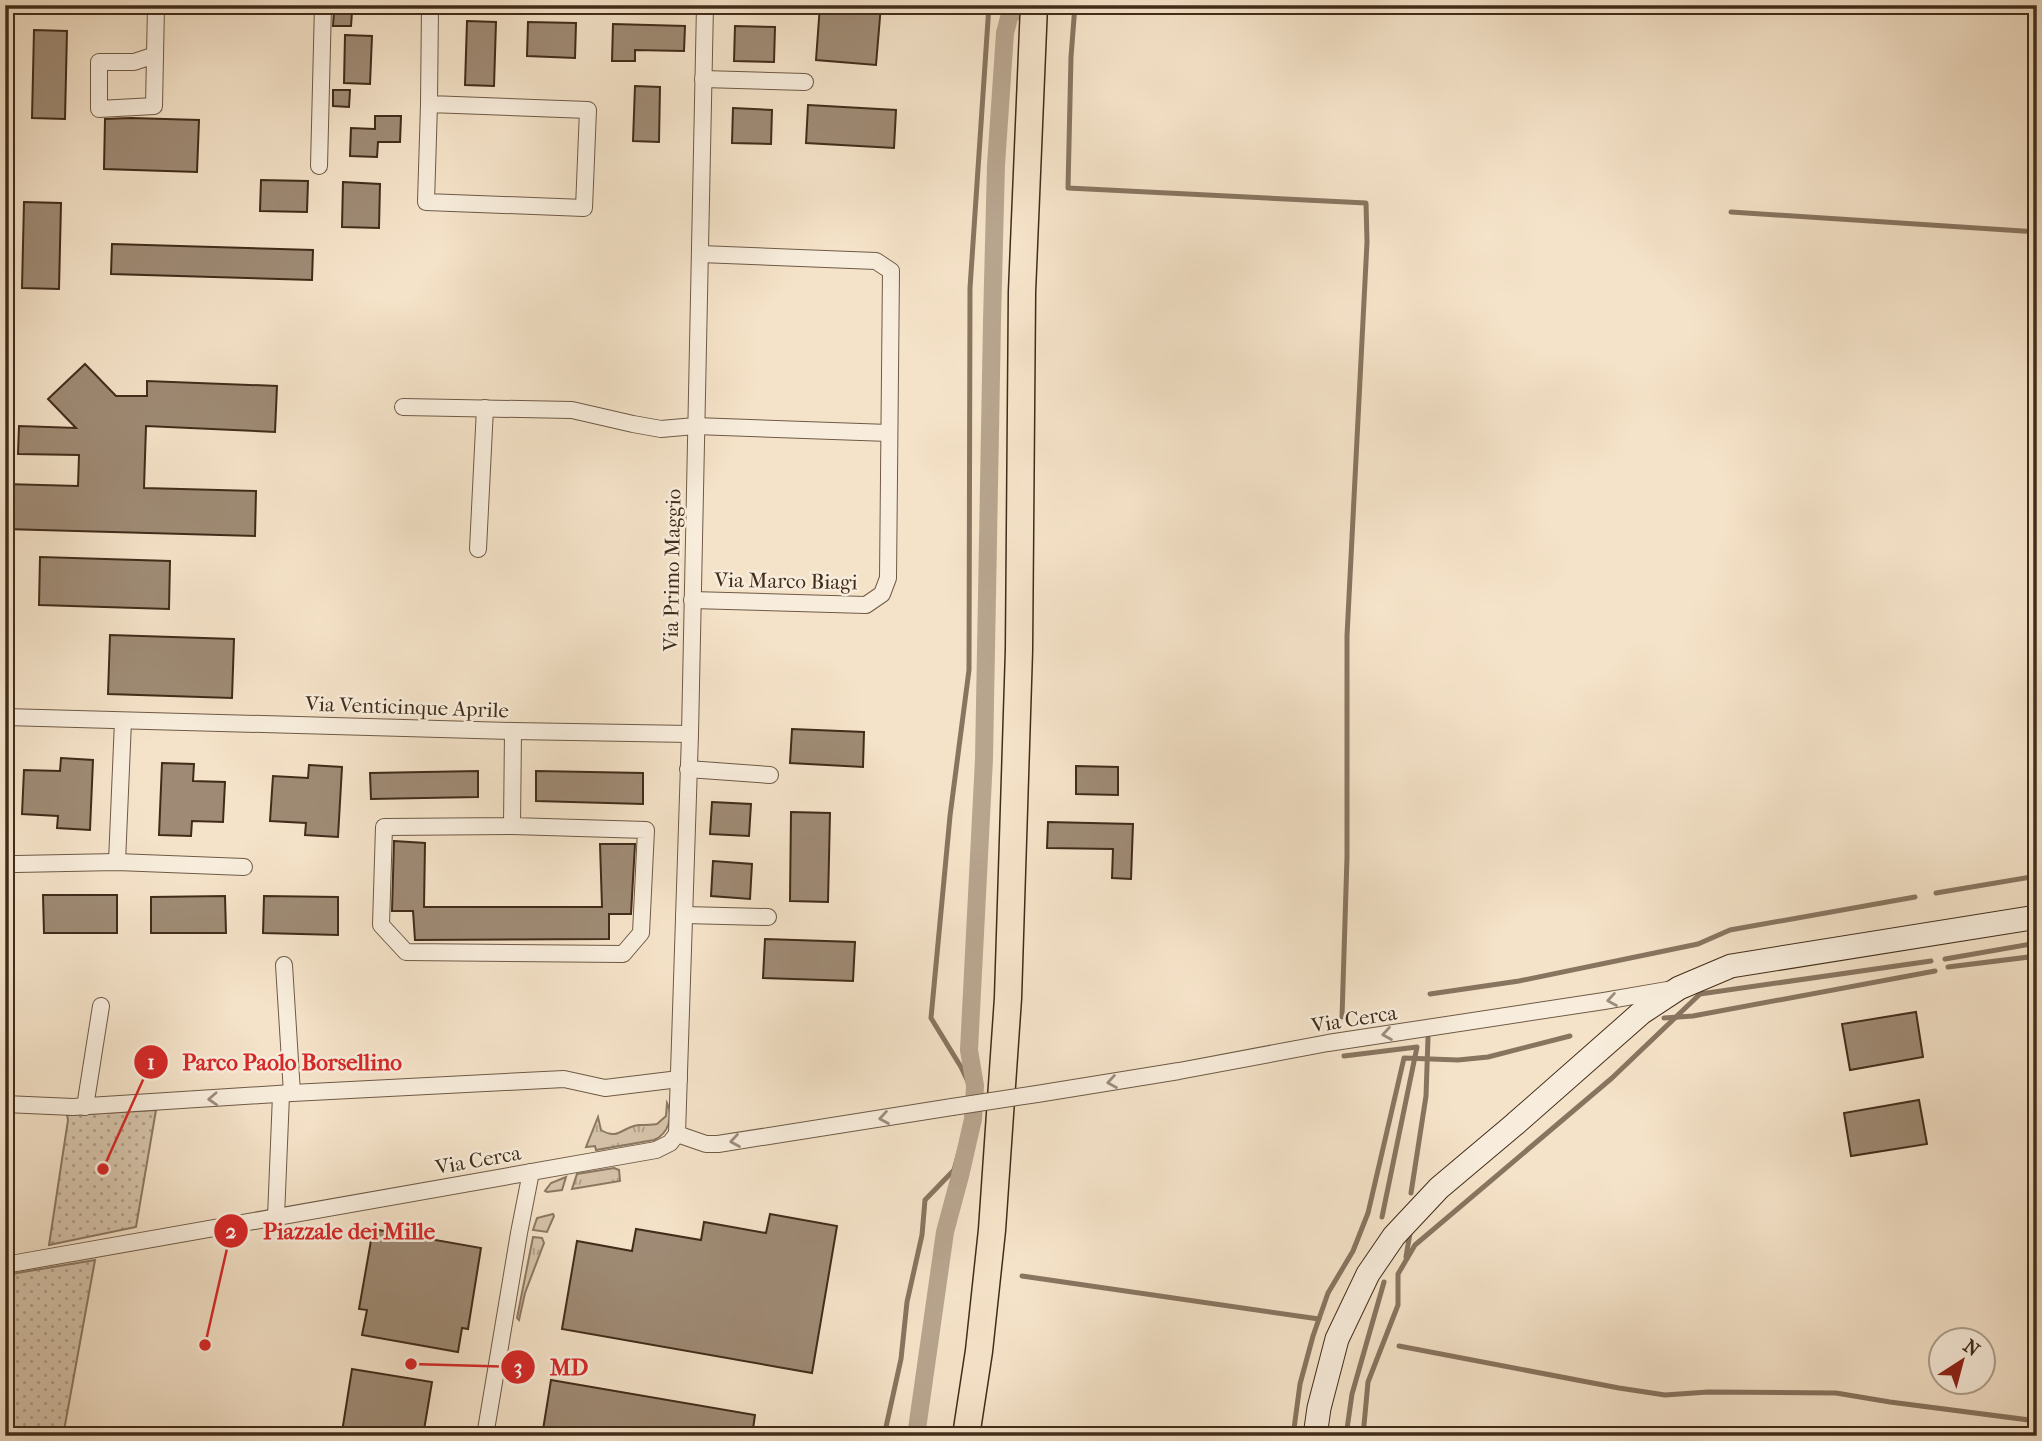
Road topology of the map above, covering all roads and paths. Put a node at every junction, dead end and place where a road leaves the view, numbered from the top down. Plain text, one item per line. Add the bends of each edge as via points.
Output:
1 (156, 5) edge
2 (323, 5) edge
3 (430, 5) edge
4 (705, 5) edge
5 (1034, 5) edge
6 (155, 55) junction
7 (703, 79) junction
8 (805, 82) dead end
9 (429, 104) junction
10 (319, 166) dead end
11 (700, 254) junction
12 (403, 407) dead end
13 (485, 408) junction
14 (695, 426) junction
15 (889, 433) junction
16 (478, 549) dead end
17 (692, 600) junction
18 (5, 717) edge
19 (123, 721) junction
20 (513, 731) junction
21 (690, 734) junction
22 (688, 769) junction
23 (770, 775) dead end
24 (512, 826) junction
25 (117, 862) junction
26 (16, 864) dead end
27 (244, 867) dead end
28 (684, 915) junction
29 (768, 917) dead end
30 (2037, 917) edge
31 (284, 965) dead end
32 (1679, 988) junction
33 (101, 1006) dead end
34 (680, 1079) junction
35 (287, 1094) junction
36 (5, 1104) edge
37 (85, 1107) junction
38 (677, 1134) junction
39 (531, 1172) junction
40 (276, 1217) junction
41 (5, 1265) edge
42 (485, 1436) edge
43 (966, 1436) edge
44 (1315, 1436) edge

1 - 6 street
2 - 10 street
3 - 9 street
4 - 7 street, Via Primo Maggio
5 - 43 highway via 1021,292 1019,650 1008,998 992,1230
6 - 6 street via 134,62 99,62 99,110 154,106
7 - 8 street
7 - 11 street, Via Primo Maggio
9 - 9 street via 426,202 584,208 588,110
11 - 14 street, Via Primo Maggio
11 - 15 street, Via Marco Biagi via 876,261 891,271
12 - 13 street
13 - 14 street via 572,410 661,429
13 - 16 street
14 - 15 street
14 - 17 street, Via Primo Maggio
15 - 17 street, Via Marco Biagi via 888,578 882,594 866,605
17 - 21 street, Via Primo Maggio
18 - 19 street, Via Venticinque Aprile
19 - 20 street, Via Venticinque Aprile
19 - 25 street
20 - 21 street, Via Venticinque Aprile
20 - 24 street
21 - 22 street, Via Primo Maggio
22 - 23 street
22 - 28 street, Via Primo Maggio
24 - 24 street via 646,830 641,933 624,954 406,952 381,925 384,827
25 - 26 street
25 - 27 street
28 - 29 street
28 - 34 street, Via Primo Maggio
30 - 32 main road via 1731,966
31 - 35 street
32 -> 38 street, Via Cerca, bridge via 718,1143 706,1144
32 - 44 main road via 1642,1013 1439,1188 1394,1236 1368,1274 1336,1339
33 - 37 street
34 - 35 street via 605,1088 564,1079
34 - 38 street, Via Primo Maggio
35 -> 37 street
35 - 40 street
36 - 37 street
38 - 39 street, Via Cerca via 656,1150
39 - 40 street, Via Cerca
39 - 42 street
40 - 41 street, Via Cerca

